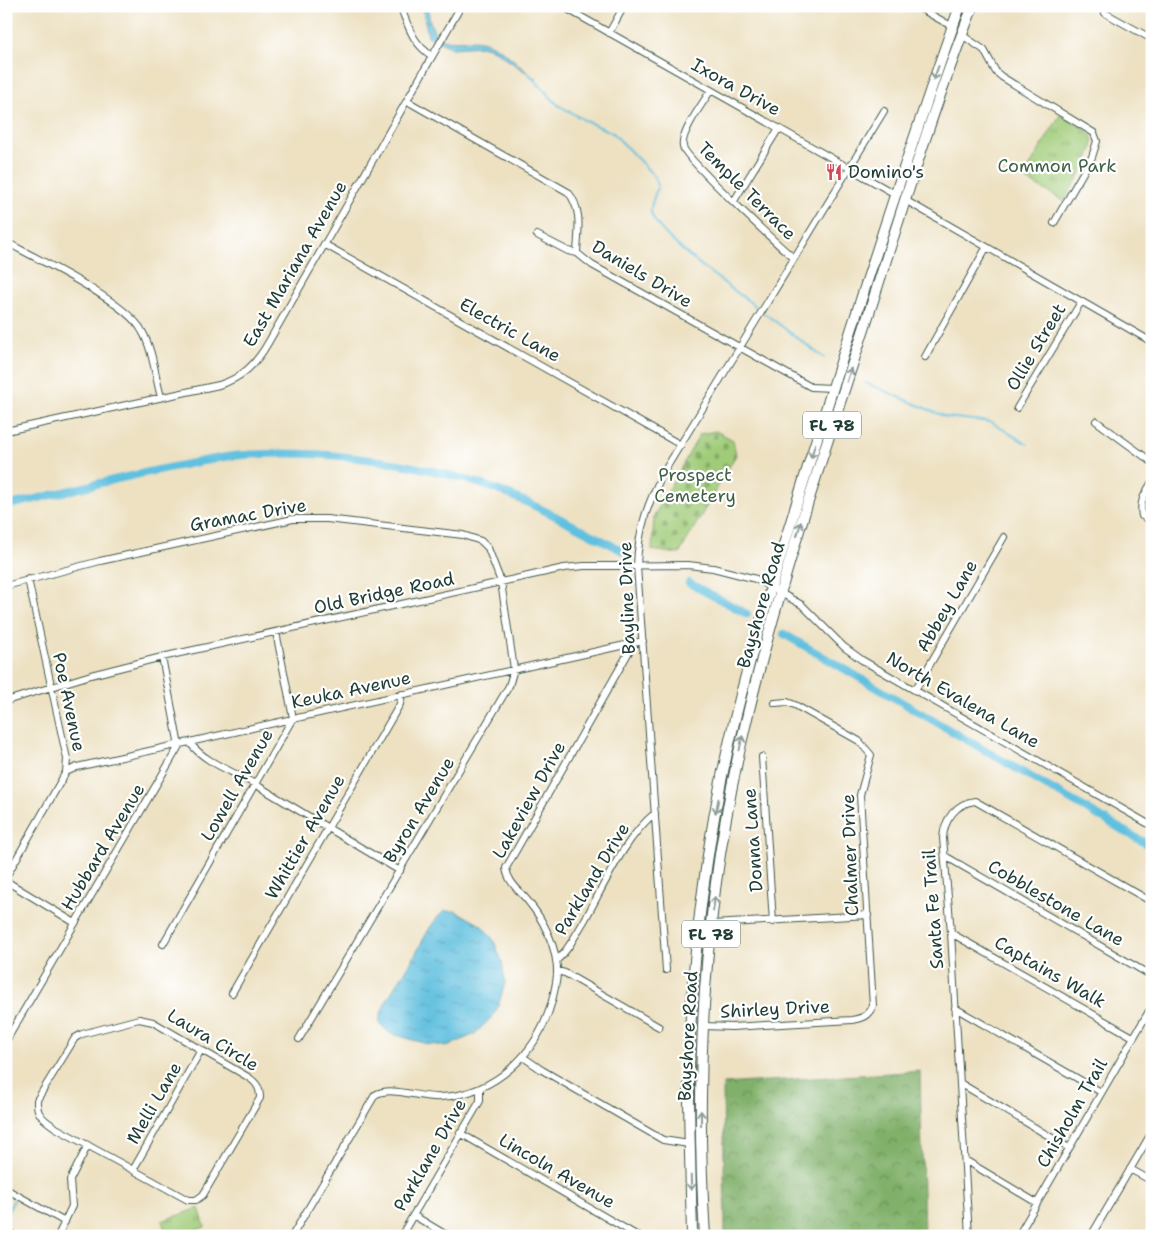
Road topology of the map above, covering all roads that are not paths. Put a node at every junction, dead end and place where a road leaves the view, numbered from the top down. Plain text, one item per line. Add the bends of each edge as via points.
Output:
1 (400, 6) edge
2 (462, 6) edge
3 (562, 6) edge
4 (624, 6) edge
5 (916, 6) edge
6 (960, 6) edge
7 (974, 6) edge
8 (1105, 13) dead end
9 (953, 27) junction
10 (609, 33) junction
11 (962, 35) junction
12 (1152, 39) edge
13 (432, 56) junction
14 (711, 90) junction
15 (929, 92) junction
16 (407, 101) junction
17 (884, 111) dead end
18 (779, 128) junction
19 (850, 169) junction
20 (895, 194) junction
21 (905, 200) junction
22 (734, 201) junction
23 (1054, 223) dead end
24 (537, 235) dead end
25 (6, 242) edge
26 (324, 244) junction
27 (986, 248) junction
28 (577, 253) junction
29 (794, 258) junction
30 (1081, 302) junction
31 (860, 341) junction
32 (1152, 342) edge
33 (739, 348) junction
34 (924, 357) dead end
35 (832, 388) junction
36 (161, 397) junction
37 (1016, 408) dead end
38 (1096, 421) dead end
39 (6, 431) edge
40 (681, 445) junction
41 (1152, 462) edge
42 (1152, 482) edge
43 (1152, 521) edge
44 (1004, 537) dead end
45 (638, 566) junction
46 (28, 579) junction
47 (501, 582) junction
48 (6, 586) edge
49 (770, 588) junction
50 (780, 593) junction
51 (276, 632) junction
52 (643, 641) junction
53 (634, 643) junction
54 (162, 657) junction
55 (514, 669) junction
56 (52, 686) junction
57 (915, 690) junction
58 (402, 694) junction
59 (6, 701) edge
60 (775, 703) dead end
61 (293, 718) junction
62 (190, 743) junction
63 (179, 746) junction
64 (762, 757) dead end
65 (66, 772) junction
66 (256, 784) junction
67 (655, 814) junction
68 (1152, 826) edge
69 (328, 828) junction
70 (945, 856) junction
71 (400, 871) junction
72 (6, 877) edge
73 (6, 881) edge
74 (1152, 902) edge
75 (868, 915) junction
76 (773, 922) junction
77 (75, 923) junction
78 (712, 924) junction
79 (951, 933) junction
80 (163, 944) dead end
81 (556, 961) junction
82 (666, 970) dead end
83 (557, 971) junction
84 (1152, 976) edge
85 (232, 993) dead end
86 (1152, 1006) edge
87 (955, 1008) junction
88 (692, 1012) junction
89 (847, 1020) joint
90 (704, 1026) junction
91 (659, 1027) dead end
92 (1134, 1037) junction
93 (300, 1039) dead end
94 (6, 1041) edge
95 (201, 1050) junction
96 (524, 1057) junction
97 (960, 1083) junction
98 (480, 1089) junction
99 (1101, 1092) junction
100 (1152, 1132) edge
101 (460, 1133) junction
102 (88, 1146) junction
103 (689, 1148) junction
104 (1069, 1148) junction
105 (965, 1160) junction
106 (702, 1167) junction
107 (1130, 1169) junction
108 (132, 1170) junction
109 (1152, 1182) edge
110 (6, 1189) edge
111 (1037, 1202) junction
112 (413, 1215) junction
113 (65, 1222) junction
114 (6, 1231) edge
115 (15, 1236) edge
116 (58, 1236) edge
117 (292, 1236) edge
118 (401, 1236) edge
119 (448, 1236) edge
120 (638, 1236) edge
121 (692, 1236) edge
122 (705, 1236) edge
123 (969, 1236) edge
124 (1018, 1236) edge
125 (1091, 1236) edge

1 - 13 street via 411,35
2 - 13 street, East Mariana Avenue
3 - 10 street, Ixora Drive
4 - 10 street
5 - 9 street
6 - 9 main road, Bayshore Road / FL 78
7 - 11 main road, Bayshore Road / FL 78
8 - 12 street
9 -> 15 main road, Bayshore Road / FL 78
10 - 14 street, Ixora Drive
11 - 21 main road, Bayshore Road / FL 78
11 - 23 street via 984,50 1002,77 1094,133 1097,141 1092,157
13 - 16 street, East Mariana Avenue
14 - 18 street, Ixora Drive
14 - 22 street, Temple Terrace via 686,131 683,147
15 - 20 main road, Bayshore Road / FL 78
15 - 21 main road via 931,100 905,182
16 - 26 street, East Mariana Avenue
16 - 28 street, Daniels Drive via 568,192 579,214
17 - 19 street, Bayline Drive
18 - 19 street, Ixora Drive
18 - 22 street
19 - 20 street, Ixora Drive
19 - 29 street, Bayline Drive
20 - 31 main road via 896,214 860,328
20 - 35 main road, Bayshore Road / FL 78
21 - 27 street
21 - 31 main road, Bayshore Road / FL 78
22 - 29 street, Temple Terrace
24 - 28 street
25 - 36 street via 128,313 146,340
26 - 36 street, East Mariana Avenue via 268,343 248,370 219,385
26 - 40 street, Electric Lane
27 - 30 street
27 - 34 street
28 - 33 street, Daniels Drive via 592,265
29 - 33 street, Bayline Drive
30 - 32 street
30 - 37 street, Ollie Street
50 -> 31 main road, Bayshore Road / FL 78
33 - 35 street, Daniels Drive via 811,386
33 - 40 street, Bayline Drive
35 -> 49 main road, Bayshore Road / FL 78
36 - 39 street, East Mariana Avenue
38 - 41 street
40 - 45 street, Bayline Drive via 659,481 644,516
42 - 43 street via 1141,500 1142,516
44 - 57 street, Abbey Lane
45 - 47 street, Old Bridge Road via 573,567
45 - 49 street, Old Bridge Road via 713,568 756,579
45 - 52 street, Bayline Drive
46 - 47 street, Gramac Drive via 293,518 309,518 471,536 488,548
46 - 48 street, Gramac Drive
46 - 56 street, Poe Avenue
47 - 51 street, Old Bridge Road
47 - 55 street, Byron Avenue
49 - 50 street, North Evalena Lane
49 -> 88 main road, Bayshore Road / FL 78 via 734,720 716,810 699,925
50 - 57 street, North Evalena Lane via 802,605 844,647
78 -> 50 main road, Bayshore Road / FL 78 via 724,833 742,738
51 - 54 street, Old Bridge Road
51 - 61 street, Lowell Avenue
52 - 53 street, Keuka Avenue
52 - 67 street, Bayline Drive
53 - 55 street, Keuka Avenue
53 - 81 street, Lakeview Drive via 506,868 507,877 540,918
54 - 56 street, Old Bridge Road
54 - 63 street
55 - 58 street, Keuka Avenue
55 - 71 street, Byron Avenue via 504,696
56 - 59 street, Old Bridge Road
56 - 65 street, Poe Avenue via 66,750
57 - 68 street, North Evalena Lane
58 - 61 street, Keuka Avenue
58 - 69 street, Whittier Avenue via 400,704
60 - 75 street, Chalmer Drive via 794,705 859,741 871,755 860,795
61 - 62 street, Keuka Avenue
61 - 66 street, Lowell Avenue
62 - 63 street, Keuka Avenue
62 - 66 street via 196,751
63 - 65 street, Keuka Avenue
63 - 77 street, Hubbard Avenue
64 - 76 street, Donna Lane
65 - 72 street, Poe Avenue
66 - 69 street
66 - 80 street, Lowell Avenue
67 - 81 street, Parkland Drive via 636,831 564,955
67 - 82 street, Bayline Drive
69 - 71 street
69 - 85 street, Whittier Avenue
70 - 74 street, Santa Fe Trail via 943,838 946,823 960,805 975,801
70 - 79 street, Santa Fe Trail
70 - 84 street, Cobblestone Lane
71 - 93 street, Byron Avenue
73 - 77 street
75 - 76 street
75 - 89 street, Chalmer Drive via 873,1006 862,1019
76 - 78 street
77 - 94 street, Hubbard Avenue
78 - 90 main road, Bayshore Road / FL 78
79 - 87 street, Santa Fe Trail
79 - 92 street, Captains Walk
81 - 83 street, Lakeview Drive
83 - 91 street
83 - 96 street, Lakeview Drive via 545,1024
86 - 92 street, Chisholm Trail
87 - 97 street, Santa Fe Trail
87 - 99 street
88 - 90 main road
88 - 103 main road, Bayshore Road / FL 78
89 - 90 street, Shirley Drive
106 -> 90 main road, Bayshore Road / FL 78
92 - 99 street, Chisholm Trail
95 - 102 street, Laura Circle via 147,1019 75,1038 38,1100 37,1108 39,1116
95 - 108 street, Melli Lane
95 - 108 street, Laura Circle via 255,1082 260,1098 203,1195 196,1200 188,1200
96 - 98 street, Lakeview Drive
96 - 103 street via 664,1140
97 - 104 street
97 - 105 street, Santa Fe Trail
98 - 101 street, Parklane Drive via 480,1100
98 - 117 street, Lakeview Drive via 442,1098 391,1090 374,1095
99 - 104 street, Chisholm Trail
100 - 107 street
101 - 112 street, Parklane Drive
101 - 120 street, Lincoln Avenue
102 - 108 street, Laura Circle
102 - 113 street via 70,1180 72,1206
103 - 106 main road
103 -> 121 main road, Bayshore Road / FL 78
104 - 111 street, Chisholm Trail
105 - 111 street
105 - 123 street, Santa Fe Trail
106 - 122 main road, Bayshore Road / FL 78
107 - 109 street
107 - 125 street
110 - 113 street
111 - 124 street, Chisholm Trail
112 - 118 street, Parklane Drive
112 - 119 street
113 - 116 street
114 - 115 street

